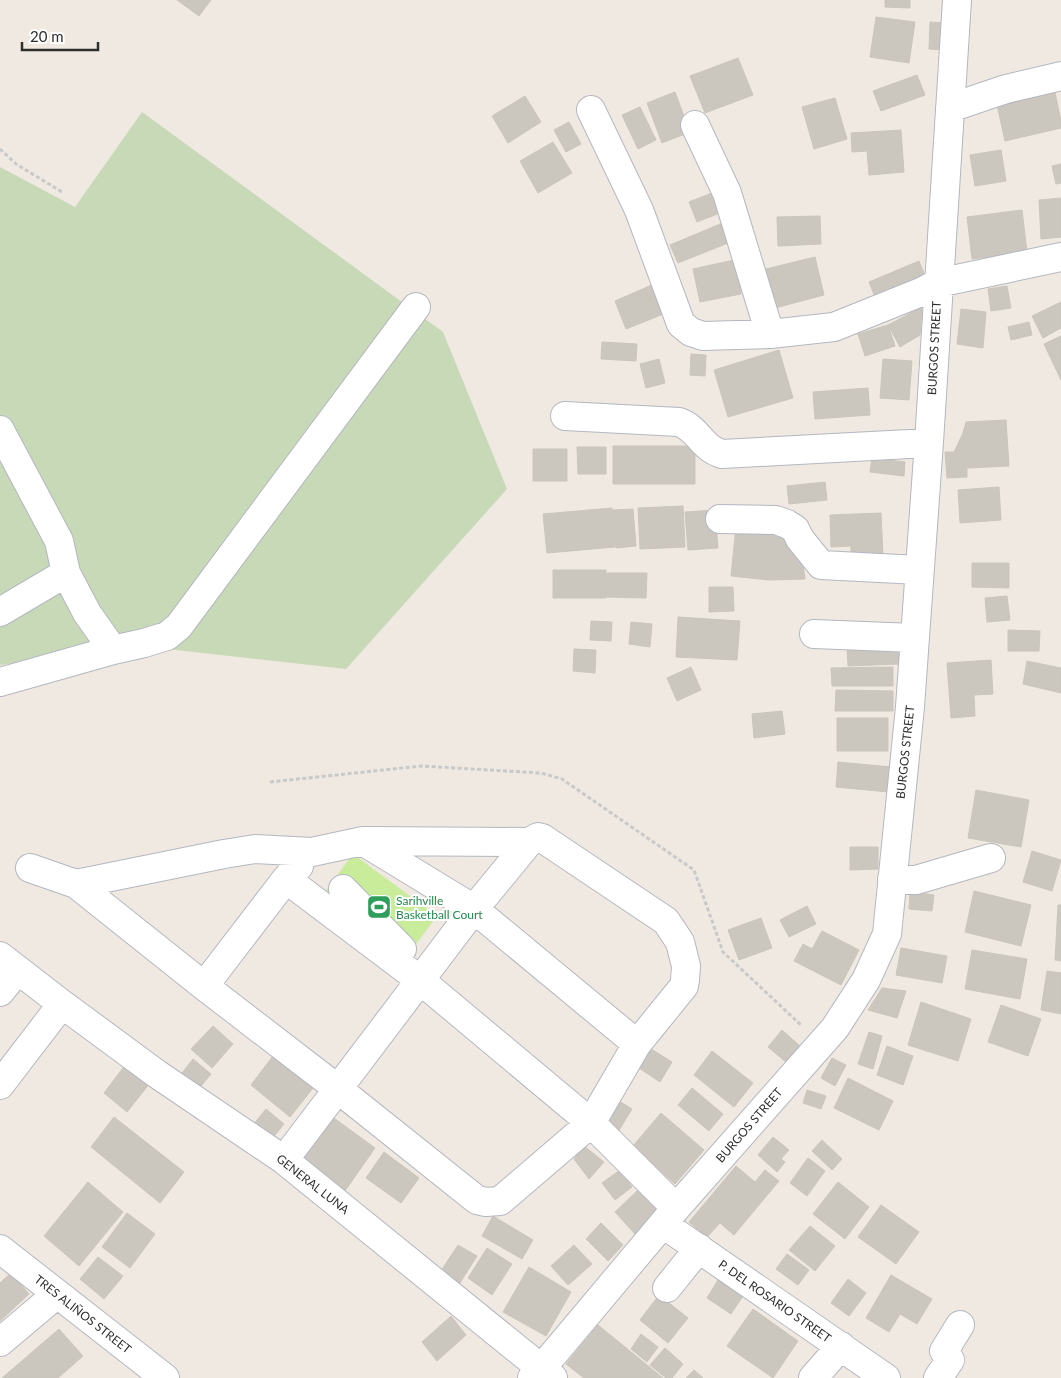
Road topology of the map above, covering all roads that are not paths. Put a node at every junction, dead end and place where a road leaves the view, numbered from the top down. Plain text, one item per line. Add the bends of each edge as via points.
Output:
1 (957, 0) edge
2 (1061, 76) edge
3 (950, 108) junction
4 (591, 110) dead end
5 (694, 125) dead end
6 (1061, 257) edge
7 (938, 283) junction
8 (416, 307) dead end
9 (770, 334) junction
10 (565, 416) dead end
11 (0, 430) edge
12 (929, 442) junction
13 (720, 519) dead end
14 (919, 570) junction
15 (66, 573) junction
16 (0, 612) edge
17 (814, 634) dead end
18 (914, 638) junction
19 (113, 650) junction
20 (0, 682) edge
21 (363, 841) junction
22 (529, 842) junction
23 (312, 852) junction
24 (991, 858) dead end
25 (30, 868) dead end
26 (286, 879) junction
27 (892, 879) junction
28 (76, 884) junction
29 (343, 889) dead end
30 (474, 909) junction
31 (3, 976) edge
32 (423, 976) junction
33 (204, 986) junction
34 (62, 1004) junction
35 (637, 1044) junction
36 (0, 1085) edge
37 (338, 1089) junction
38 (591, 1123) junction
39 (284, 1160) junction
40 (670, 1216) junction
41 (699, 1248) junction
42 (2, 1253) edge
43 (666, 1288) dead end
44 (57, 1294) junction
45 (960, 1325) dead end
46 (0, 1342) edge
47 (841, 1346) junction
48 (542, 1375) edge
49 (166, 1378) edge
50 (813, 1378) edge
51 (886, 1378) edge
52 (938, 1378) edge

1 - 3 street, BURGOS STREET
2 - 3 street via 1006,89
3 - 7 street, BURGOS STREET
4 - 9 street via 639,210 681,324 702,336
5 - 9 street via 727,193
6 - 7 street
7 - 9 street via 834,327
7 - 12 street, BURGOS STREET
8 - 19 street via 179,626 167,636
10 - 12 street via 679,422 694,430 707,447 722,454
11 - 15 street via 59,541
12 - 14 street, BURGOS STREET
13 - 14 street via 776,520 787,524 795,529 822,565
14 - 18 street, BURGOS STREET
15 - 16 street
15 - 19 street via 87,614
17 - 18 street
18 - 27 street, BURGOS STREET
19 - 20 street
21 - 22 street
21 - 23 street
21 - 30 street
22 - 30 street
22 - 35 street via 542,838 666,921 680,942 686,966 684,986
23 - 26 street
23 - 28 street via 255,849
24 - 27 street via 916,880
25 - 28 street
26 - 32 street
26 - 33 street
27 - 40 street, BURGOS STREET via 887,934 866,980 835,1028
28 - 33 street
29 - 32 street
30 - 32 street
30 - 35 street
31 - 34 street, GENERAL LUNA
32 - 37 street
32 - 38 street, P. DEL ROSARIO STREET
33 - 37 street
34 - 36 street
34 - 39 street, GENERAL LUNA via 157,1074
35 - 38 street
37 - 38 street via 477,1200 486,1202 500,1201
37 - 39 street
38 - 40 street, P. DEL ROSARIO STREET via 668,1201
39 - 48 street, GENERAL LUNA
40 - 41 street, P. DEL ROSARIO STREET
40 - 48 street, BURGOS STREET
41 - 43 street
41 - 47 street, P. DEL ROSARIO STREET
42 - 44 street, TRES ALIÑOS STREET
44 - 46 street
44 - 49 street, TRES ALIÑOS STREET
45 - 52 street via 944,1351 950,1360
47 - 50 street
47 - 51 street, P. DEL ROSARIO STREET

